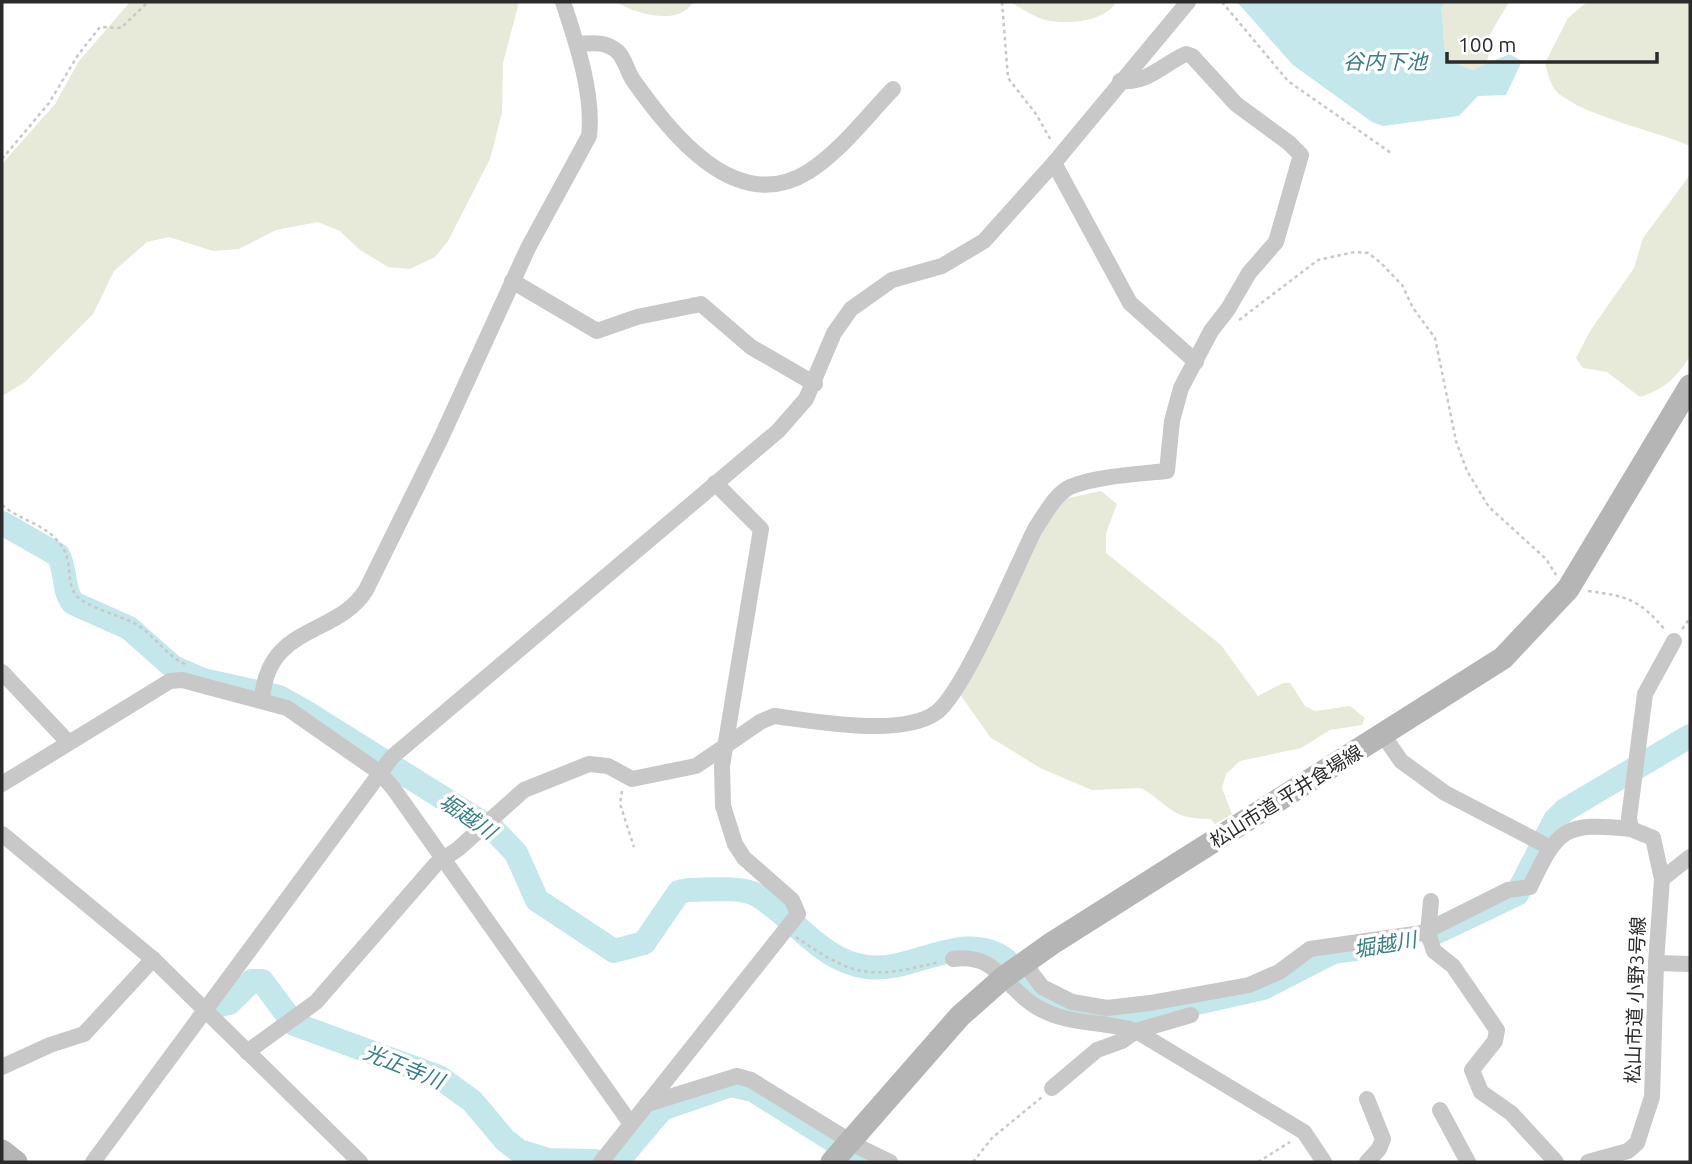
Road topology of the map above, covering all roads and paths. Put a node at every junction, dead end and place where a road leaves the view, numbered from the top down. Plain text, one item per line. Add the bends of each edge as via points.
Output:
1 (148, 2) edge
2 (563, 2) edge
3 (1002, 2) edge
4 (1188, 2) edge
5 (1222, 2) edge
6 (577, 44) junction
7 (1120, 81) junction
8 (893, 89) dead end
9 (1391, 153) dead end
10 (2, 159) edge
11 (1057, 159) junction
12 (512, 281) junction
13 (1235, 324) dead end
14 (1196, 362) junction
15 (815, 384) junction
16 (1690, 386) edge
17 (715, 483) junction
18 (2, 505) edge
19 (1568, 589) junction
20 (1674, 641) joint
21 (195, 669) dead end
22 (2, 672) edge
23 (262, 694) junction
24 (1383, 735) junction
25 (68, 742) junction
26 (726, 747) junction
27 (385, 765) junction
28 (632, 779) junction
29 (2, 784) edge
30 (1631, 829) junction
31 (2, 834) edge
32 (1544, 845) junction
33 (634, 847) dead end
34 (1690, 857) edge
35 (444, 858) junction
36 (1662, 879) junction
37 (1431, 901) dead end
38 (791, 927) junction
39 (1429, 936) junction
40 (153, 959) junction
41 (953, 959) joint
42 (1024, 963) junction
43 (1656, 963) junction
44 (1690, 964) edge
45 (1003, 978) junction
46 (205, 1011) junction
47 (1151, 1013) junction
48 (1191, 1015) dead end
49 (1136, 1031) junction
50 (247, 1052) junction
51 (2, 1067) edge
52 (1052, 1088) joint
53 (1367, 1098) dead end
54 (647, 1104) junction
55 (1440, 1110) dead end
56 (631, 1124) junction
57 (1304, 1132) junction
58 (850, 1142) junction
59 (2, 1151) edge
60 (1628, 1157) edge
61 (16, 1162) edge
62 (93, 1162) edge
63 (360, 1162) edge
64 (601, 1162) edge
65 (832, 1162) edge
66 (890, 1162) edge
67 (973, 1162) edge
68 (1258, 1162) edge
69 (1324, 1162) edge
70 (1367, 1162) edge
71 (1468, 1162) edge
72 (1556, 1162) edge
73 (1588, 1162) edge

1 - 10 path via 121,28 100,27 49,103
2 - 6 street
3 - 11 path via 1008,78 1037,114
4 - 7 street
5 - 9 path via 1288,81
6 - 8 street via 597,42 618,52 635,82 685,145 719,172 757,184 791,179 818,165
6 - 12 street via 591,120 589,135
7 - 11 street
7 - 14 street via 1143,79 1179,57 1192,56 1236,104 1301,155 1276,242 1240,286
11 - 14 street via 1130,303
11 - 15 street via 984,241 942,265 892,281 850,309 834,333
12 - 15 street via 597,331 701,304 751,347
12 - 23 street via 366,590 352,608 325,621 270,662
13 - 19 path via 1318,261 1368,253 1402,285 1435,338 1456,441 1467,471 1489,507 1546,559
14 - 26 street via 1176,401 1167,471 1069,488 1049,508 958,684 937,712 870,727 774,716
15 - 17 street via 778,431
16 - 19 street, 松山市道 平井食場線
17 - 26 street via 761,529
17 - 27 street
18 - 21 path via 43,528 65,551 72,587 80,599 134,623 173,657
19 - 20 path via 1628,597 1641,604
19 - 24 street, 松山市道 平井食場線 via 1503,658
20 - 30 street via 1645,694
22 - 25 street
23 - 25 street via 170,681
23 - 27 street
24 - 32 street via 1401,761 1444,793
24 - 42 street, 松山市道 平井食場線
25 - 29 street
26 - 28 street via 696,766
26 - 38 street via 723,807 736,844 753,869 792,900 798,915
27 - 35 street
27 - 46 street
28 - 33 path via 620,793 620,804
28 - 35 street via 608,766 589,764 524,790
30 - 32 street via 1588,827
30 - 36 street, 松山市道 小野3号線 via 1653,838
31 - 40 street
32 - 39 street via 1521,887
34 - 36 street
35 - 50 street via 316,1002
35 - 56 street
36 - 43 street, 松山市道 小野3号線
37 - 39 street
38 - 41 path via 837,965 862,973 877,975
38 - 54 street
39 - 47 street via 1310,949 1279,972 1249,985
39 - 72 street via 1497,1030 1495,1041 1474,1066 1473,1078 1481,1092 1511,1113
40 - 46 street
40 - 51 street via 84,1034
41 - 45 street via 976,958
42 - 45 street, 松山市道 平井食場線
42 - 47 street via 1042,987 1072,1002
43 - 44 street
43 - 60 street, 松山市道 小野3号線 via 1652,1097 1641,1134
45 - 49 street via 1038,1008 1062,1018
45 - 58 street, 松山市道 平井食場線 via 960,1016
46 - 50 street
46 - 62 street
47 - 48 street
47 - 49 street
49 - 52 street via 1097,1050
49 - 57 street
50 - 63 street
52 - 67 path via 992,1138
53 - 70 street via 1383,1139
54 - 56 street
54 - 58 street via 737,1076 751,1080
55 - 71 street
56 - 64 street
57 - 68 path
57 - 69 street
58 - 65 street, 松山市道 平井食場線
58 - 66 street
59 - 61 street
60 - 73 street, 松山市道 小野3号線

